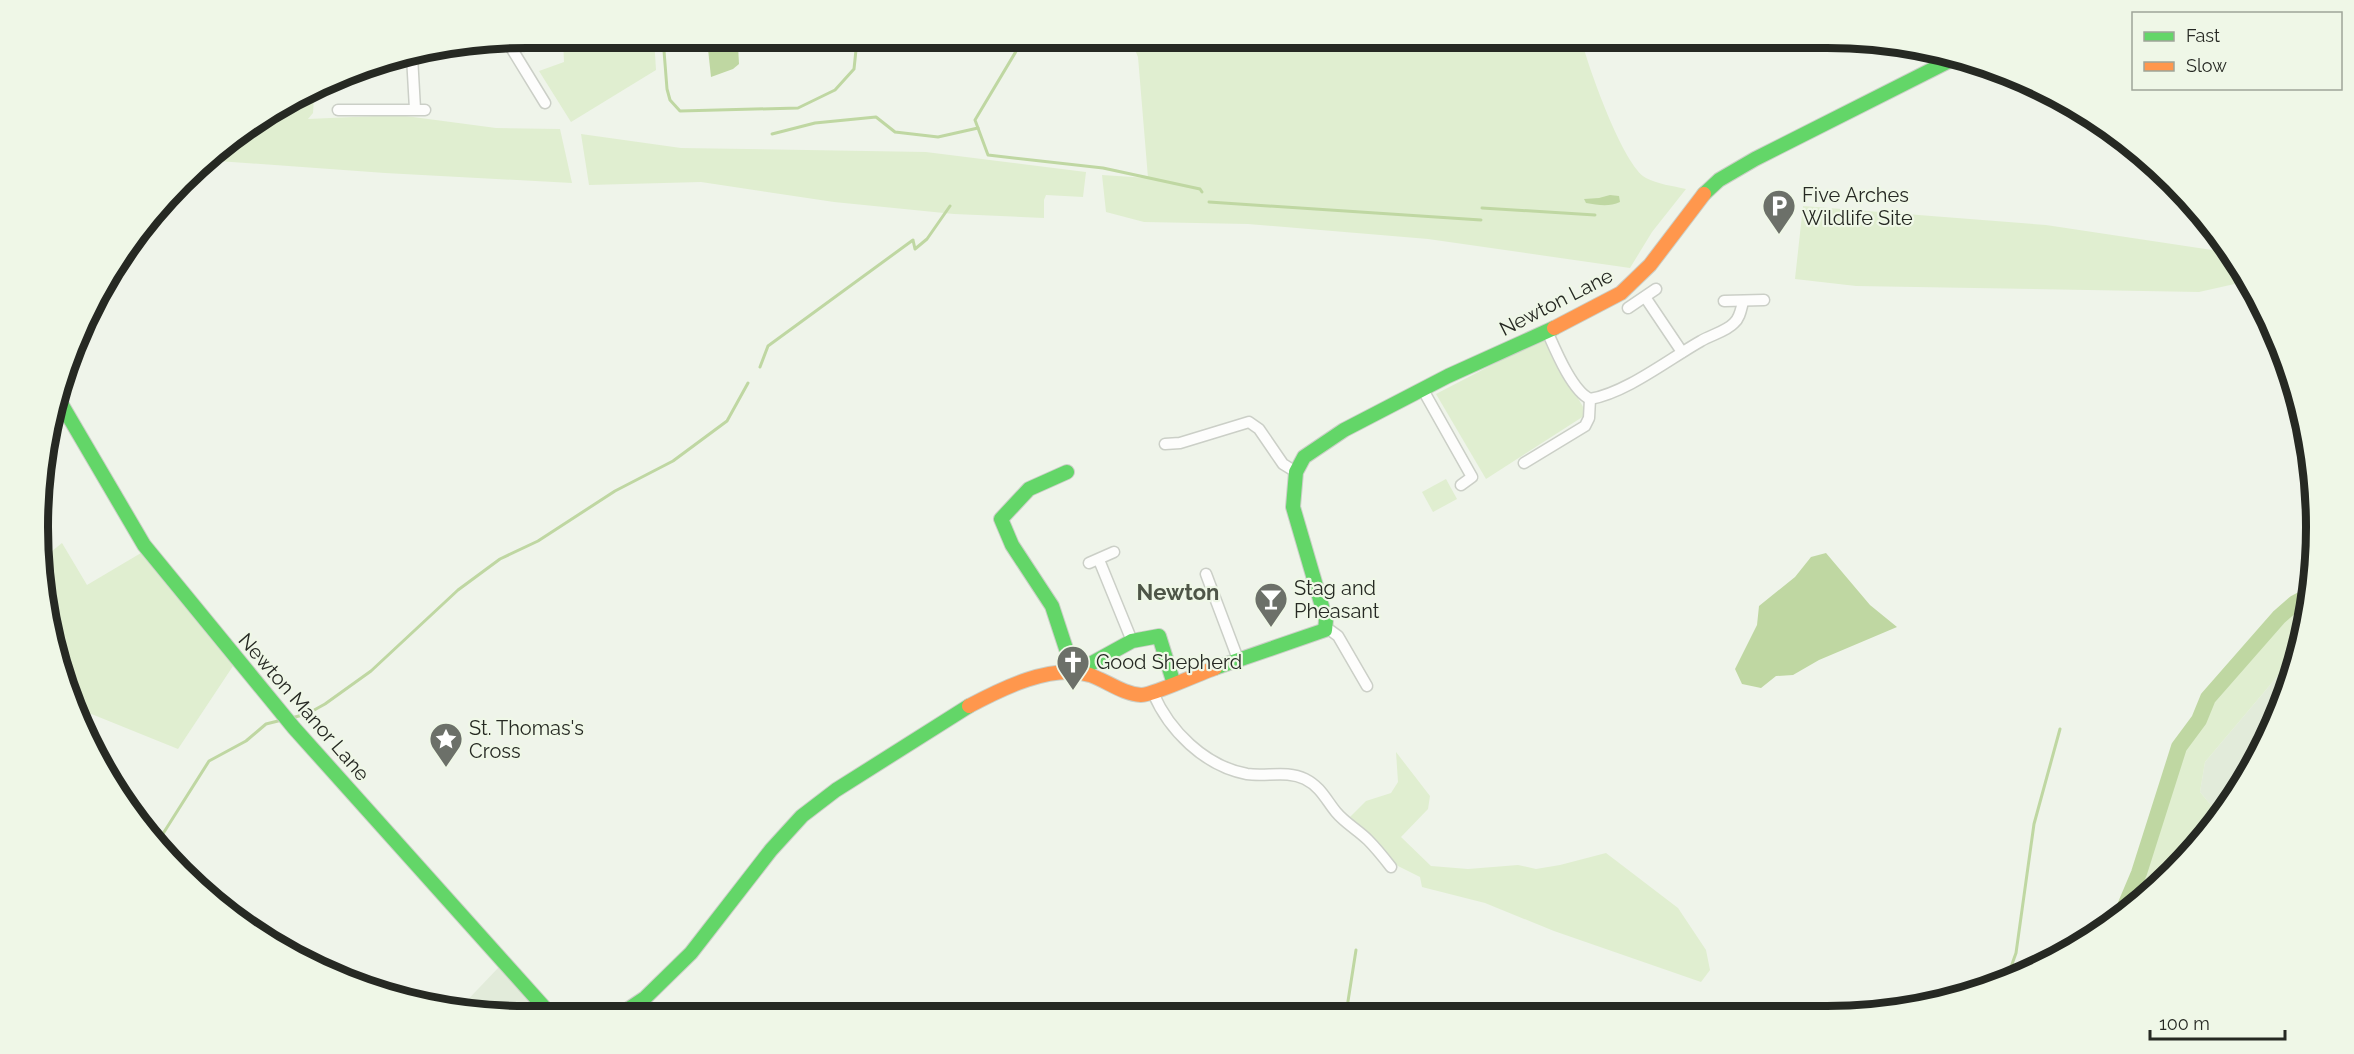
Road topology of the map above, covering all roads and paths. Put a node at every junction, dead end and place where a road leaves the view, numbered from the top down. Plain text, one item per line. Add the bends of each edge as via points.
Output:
1 (512, 48) edge
2 (413, 62) edge
3 (1946, 63) edge
4 (545, 103) dead end
5 (338, 110) dead end
6 (1656, 289) dead end
7 (1645, 297) junction
8 (1764, 300) dead end
9 (1724, 301) dead end
10 (1743, 302) junction
11 (1628, 308) dead end
12 (1547, 331) junction
13 (1682, 352) junction
14 (1423, 390) junction
15 (1590, 399) junction
16 (63, 407) edge
17 (1165, 444) dead end
18 (1524, 463) dead end
19 (1066, 472) dead end
20 (1296, 472) junction
21 (1461, 485) dead end
22 (1114, 552) dead end
23 (1206, 574) dead end
24 (1324, 630) junction
25 (1132, 641) junction
26 (1238, 660) junction
27 (1074, 673) junction
28 (1174, 684) junction
29 (1367, 686) dead end
30 (1153, 693) junction
31 (1391, 867) dead end
32 (543, 1006) edge
33 (633, 1006) edge

1 - 4 street
2 - 5 street via 420,109
3 - 12 street, Newton Lane via 1719,180 1700,197 1644,272 1621,293
6 - 7 street
7 - 11 street
7 - 13 street
8 - 10 street
9 - 10 street
10 - 13 street via 1735,323
12 - 14 street, Newton Lane
12 - 15 street via 1573,382
13 - 15 street via 1652,372
14 - 20 street, Newton Lane via 1319,444 1304,457
14 - 21 street via 1472,477
15 - 18 street via 1585,426
16 - 32 street, Newton Manor Lane via 144,545 294,728
17 - 20 street via 1249,422 1259,429 1283,464
19 - 27 street via 1029,489 1001,519 1012,545 1052,606
20 - 24 street via 1293,507
22 - 25 street via 1094,562
23 - 26 street
24 - 26 street
24 - 29 street via 1338,636
25 - 27 street
25 - 28 street via 1159,636
26 - 28 street
27 - 30 street via 1088,674 1133,694
27 - 33 street via 1030,677 997,692 814,805 791,827 681,965 659,988
28 - 30 street
30 - 31 street via 1170,724 1211,760 1248,774 1297,776 1314,785 1336,813 1366,838

